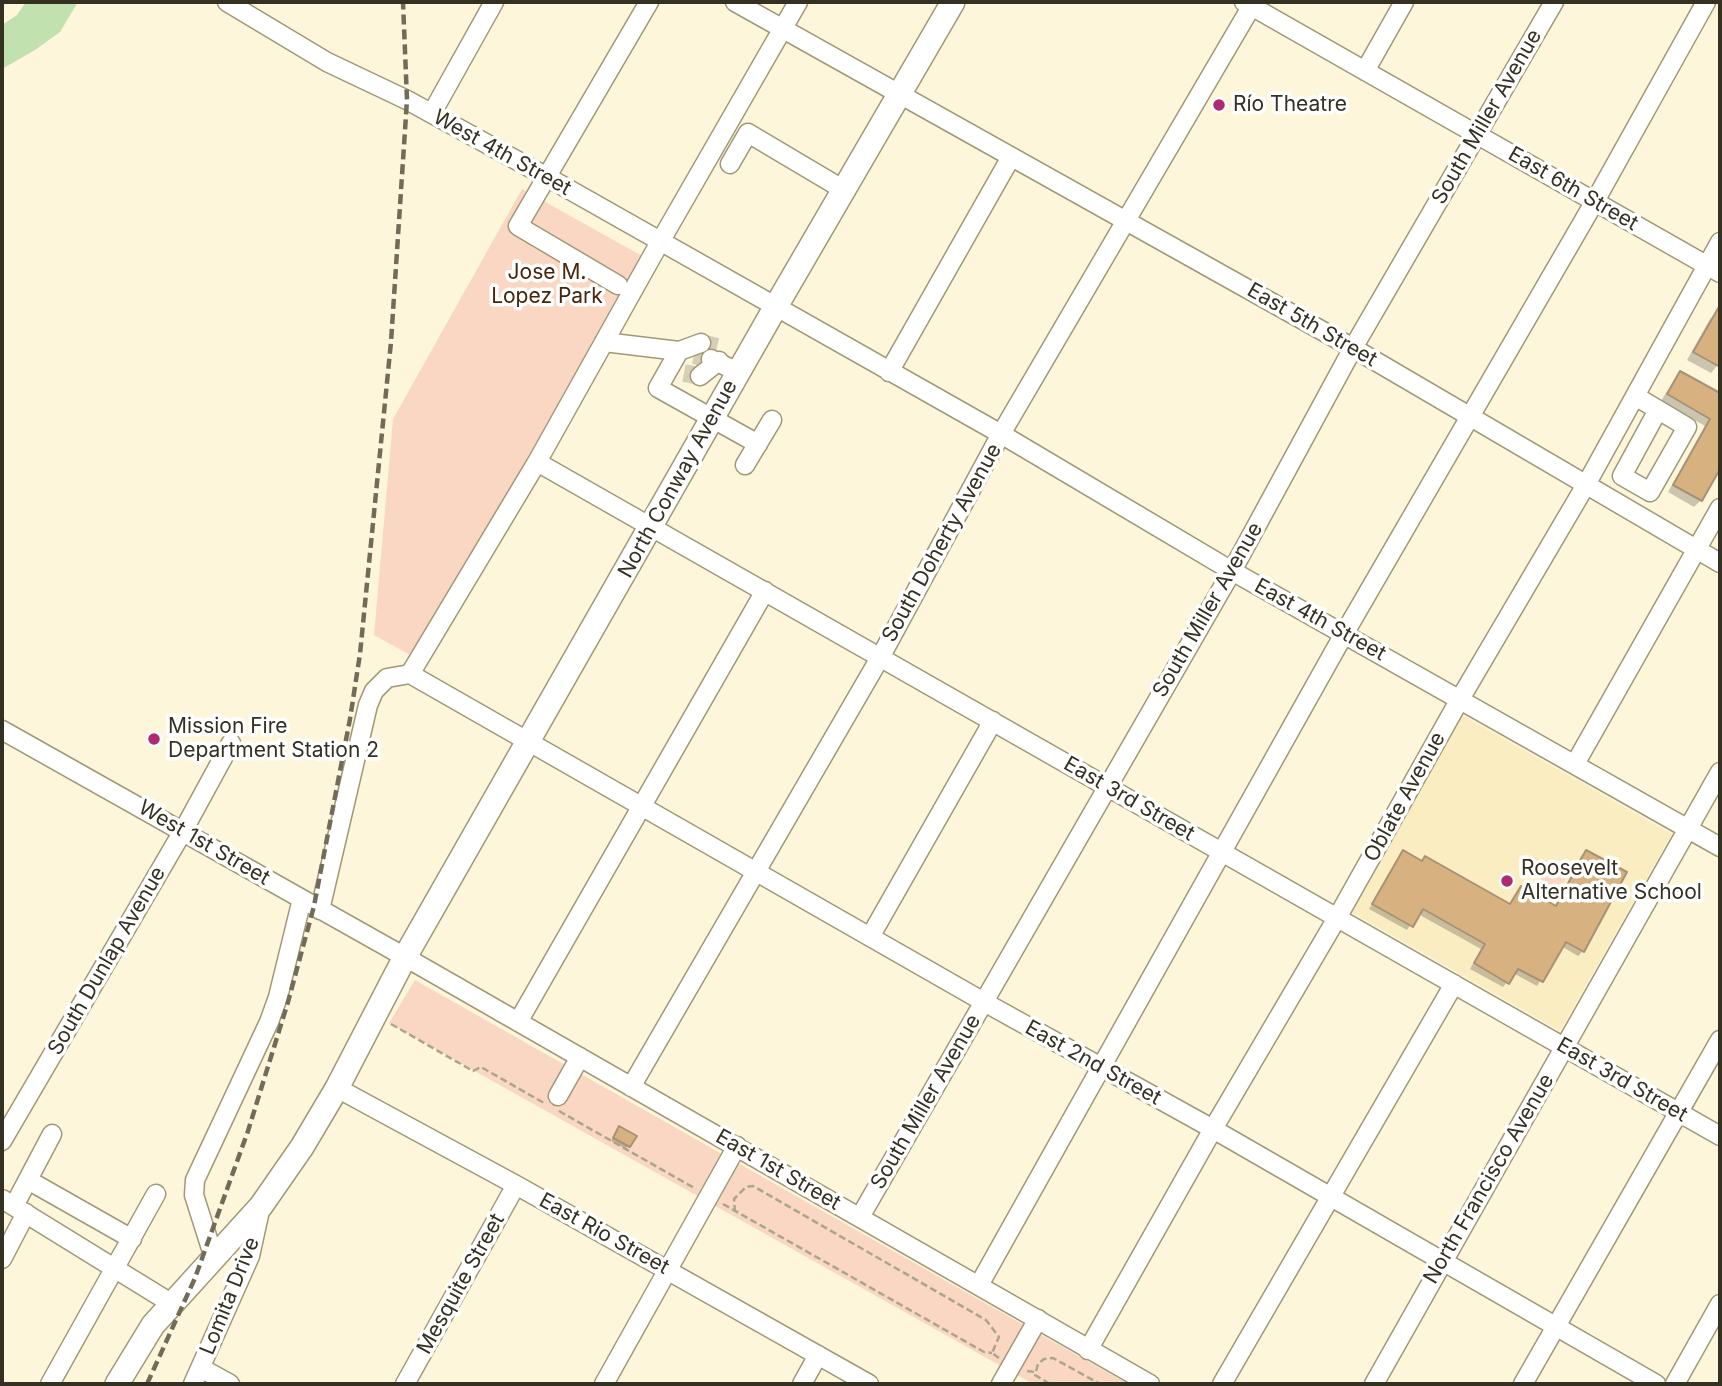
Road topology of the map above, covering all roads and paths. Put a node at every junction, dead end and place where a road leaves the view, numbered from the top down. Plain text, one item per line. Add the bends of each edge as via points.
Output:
1 (227, 2) edge
2 (494, 2) edge
3 (649, 2) edge
4 (735, 2) edge
5 (797, 2) edge
6 (953, 2) edge
7 (1404, 2) edge
8 (1554, 2) edge
9 (1706, 2) edge
10 (1250, 3) edge
11 (782, 29) junction
12 (1365, 71) junction
13 (899, 95) junction
14 (432, 113) junction
15 (1476, 134) junction
16 (1011, 156) junction
17 (730, 163) dead end
18 (547, 177) junction
19 (844, 190) junction
20 (1595, 201) junction
21 (1126, 219) junction
22 (660, 242) junction
23 (1720, 242) edge
24 (1714, 269) edge
25 (618, 285) dead end
26 (775, 308) junction
27 (604, 342) junction
28 (1353, 348) junction
29 (708, 355) junction
30 (889, 372) junction
31 (1635, 396) junction
32 (1658, 410) junction
33 (1471, 416) junction
34 (713, 417) junction
35 (772, 420) dead end
36 (1001, 435) junction
37 (758, 444) junction
38 (537, 462) junction
39 (745, 465) dead end
40 (1587, 483) junction
41 (1640, 486) junction
42 (1628, 508) junction
43 (1720, 508) edge
44 (651, 527) junction
45 (1697, 549) junction
46 (1720, 563) edge
47 (1232, 571) junction
48 (765, 591) junction
49 (1344, 634) junction
50 (881, 656) junction
51 (410, 674) junction
52 (1460, 699) junction
53 (993, 721) junction
54 (2, 730) edge
55 (231, 743) dead end
56 (529, 743) junction
57 (1575, 764) junction
58 (1720, 772) edge
59 (1108, 786) junction
60 (641, 807) junction
61 (1688, 828) junction
62 (183, 831) junction
63 (1720, 847) edge
64 (1223, 852) junction
65 (755, 871) junction
66 (302, 899) junction
67 (320, 909) junction
68 (1337, 918) junction
69 (870, 937) junction
70 (405, 957) junction
71 (1454, 984) junction
72 (984, 1002) junction
73 (518, 1021) junction
74 (391, 1024) dead end
75 (1720, 1040) edge
76 (1565, 1047) junction
77 (580, 1057) junction
78 (1102, 1068) junction
79 (631, 1087) junction
80 (337, 1088) junction
81 (558, 1096) dead end
82 (1679, 1113) junction
83 (1213, 1129) junction
84 (52, 1134) dead end
85 (1720, 1136) edge
86 (2, 1141) edge
87 (737, 1146) junction
88 (28, 1180) junction
89 (516, 1185) junction
90 (156, 1194) dead end
91 (709, 1197) junction
92 (1330, 1197) junction
93 (14, 1206) edge
94 (261, 1206) junction
95 (736, 1212) junction
96 (860, 1217) junction
97 (132, 1239) junction
98 (214, 1258) junction
99 (2, 1259) edge
100 (1442, 1262) junction
101 (116, 1269) junction
102 (669, 1270) junction
103 (979, 1285) junction
104 (1720, 1304) edge
105 (174, 1305) junction
106 (1038, 1319) junction
107 (1556, 1326) junction
108 (1088, 1350) junction
109 (992, 1353) junction
110 (818, 1354) junction
111 (1012, 1364) junction
112 (1035, 1372) junction
113 (197, 1376) edge
114 (50, 1384) edge
115 (117, 1384) edge
116 (230, 1384) edge
117 (405, 1384) edge
118 (604, 1384) edge
119 (802, 1384) edge
120 (869, 1384) edge
121 (1001, 1384) edge
122 (1050, 1384) edge
123 (1100, 1384) edge
124 (1150, 1384) edge
125 (1222, 1384) edge
126 (1374, 1384) edge
127 (1523, 1384) edge
128 (1656, 1384) edge
129 (1675, 1384) edge

1 - 14 street, West 4th Street via 327,62
2 - 14 street
3 - 18 street
4 - 11 street, East 5th Street
5 - 11 street
6 - 13 main road, North Conway Avenue
7 - 12 street
8 - 15 street, South Miller Avenue
9 - 20 street
10 - 12 street, East 6th Street
10 - 21 street, South Doherty Avenue
11 - 13 street, East 5th Street
11 - 22 street
12 - 15 street, East 6th Street
13 - 16 street, East 5th Street
13 - 19 main road, North Conway Avenue
14 - 18 street, West 4th Street
15 - 20 street, East 6th Street
15 - 28 street, South Miller Avenue
16 - 21 street, East 5th Street
16 - 30 street
17 - 19 street via 748,133
18 - 22 street, West 4th Street
18 - 25 street via 519,226
19 - 26 main road, North Conway Avenue
20 - 24 street, East 6th Street
20 - 33 street
21 - 28 street, East 5th Street
21 - 36 street, South Doherty Avenue
22 - 26 street, West 4th Street
22 - 27 street
23 - 24 street, Oblate Avenue
24 - 31 street, Oblate Avenue
26 - 29 main road, North Conway Avenue
26 - 30 street, East 4th Street
27 - 29 street
27 - 38 street
28 - 33 street, East 5th Street
28 - 47 street, South Miller Avenue
29 - 29 street via 692,374
29 - 34 main road, North Conway Avenue
29 - 34 street via 659,388
30 - 36 street, East 4th Street
31 - 32 street
31 - 40 street, Oblate Avenue
32 - 41 street via 1622,476
32 - 41 street via 1687,426 1650,492
33 - 40 street, East 5th Street
33 - 49 street
34 - 37 street
34 - 44 main road, North Conway Avenue
35 - 37 street
36 - 47 street, East 4th Street
36 - 50 street, South Doherty Avenue
37 - 39 street
38 - 44 street, East 3rd Street
38 - 51 street
40 - 42 street, East 5th Street
40 - 52 street, Oblate Avenue
41 - 42 street
42 - 45 street, East 5th Street
43 - 45 street
44 - 48 street, East 3rd Street
44 - 56 main road, North Conway Avenue
45 - 46 street, East 5th Street
45 - 57 street
47 - 49 street, East 4th Street
47 - 59 street, South Miller Avenue
48 - 50 street, East 3rd Street
48 - 60 street
49 - 52 street, East 4th Street
49 - 64 street
50 - 53 street, East 3rd Street
50 - 65 street, South Doherty Avenue
51 - 56 street, East 2nd Street
51 - 67 street via 387,678 368,705
52 - 57 street, East 4th Street
52 - 68 street, Oblate Avenue
53 - 59 street, East 3rd Street
53 - 69 street
54 - 62 street, West 1st Street
55 - 62 street, South Dunlap Avenue
56 - 60 street, East 2nd Street
56 - 70 main road, North Conway Avenue
57 - 61 street, East 4th Street
58 - 61 street, North Francisco Avenue
59 - 64 street, East 3rd Street
59 - 72 street, South Miller Avenue
60 - 65 street, East 2nd Street
60 - 73 street
61 - 63 street, East 4th Street
61 - 76 street, North Francisco Avenue
62 - 66 street, West 1st Street
62 - 86 street, South Dunlap Avenue
64 - 68 street, East 3rd Street
64 - 78 street
65 - 69 street, East 2nd Street
65 - 79 street, South Doherty Avenue
66 - 67 street, West 1st Street
66 - 98 street via 269,1022 195,1180 194,1195
67 - 70 street, West 1st Street
68 - 71 street, East 3rd Street
68 - 83 street, Oblate Avenue
69 - 72 street, East 2nd Street
70 - 73 street, East 1st Street
70 - 80 main road, North Conway Avenue
71 - 76 street, East 3rd Street
71 - 92 street
72 - 78 street, East 2nd Street
72 - 96 street, South Miller Avenue
73 - 77 street, East 1st Street
74 - 91 path via 473,1070 481,1068
75 - 82 street
76 - 82 street, East 3rd Street
76 - 100 street, North Francisco Avenue
77 - 79 street, East 1st Street
77 - 81 street
78 - 83 street, East 2nd Street
78 - 103 street
79 - 87 street, East 1st Street
80 - 89 street, East Rio Street
80 - 94 main road, North Conway Avenue
82 - 85 street, East 3rd Street
82 - 107 street
83 - 92 street, East 2nd Street
83 - 108 street, Oblate Avenue
84 - 88 street
87 - 91 street
87 - 96 street, East 1st Street
88 - 93 street
88 - 97 street
89 - 102 street, East Rio Street
89 - 117 street, Mesquite Street
90 - 97 street
91 - 95 path
91 - 102 street
92 - 100 street, East 2nd Street
92 - 125 street
93 - 99 street
93 - 101 street
94 - 98 main road, North Conway Avenue
94 - 113 street, Lomita Drive via 250,1256
95 - 109 path
95 - 109 path via 734,1199 753,1186 986,1320 999,1337
96 - 103 street, East 1st Street
97 - 101 street
98 - 105 main road, North Conway Avenue
100 - 107 street, East 2nd Street
100 - 126 street, North Francisco Avenue
101 - 105 street
101 - 114 street
102 - 110 street, East Rio Street
102 - 118 street
103 - 106 street, East 1st Street
104 - 129 street
105 - 115 main road, North Conway Avenue via 153,1325
106 - 108 street, East 1st Street
106 - 111 street
107 - 127 street
107 - 128 street, East 2nd Street
108 - 124 street, East 1st Street
109 - 111 path
110 - 119 street
110 - 120 street, East Rio Street
111 - 112 path
111 - 121 street
112 - 122 path
112 - 123 path via 1044,1359 1054,1358
113 - 116 street

